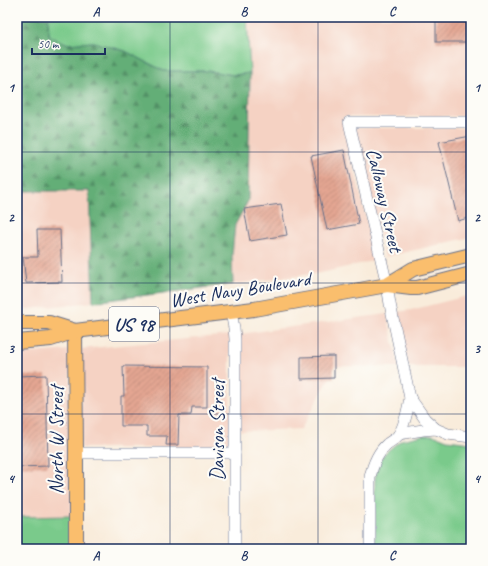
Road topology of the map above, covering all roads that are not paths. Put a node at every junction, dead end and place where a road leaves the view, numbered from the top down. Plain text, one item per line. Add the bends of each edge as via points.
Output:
1 (471, 122) edge
2 (471, 255) edge
3 (471, 274) edge
4 (387, 285) junction
5 (231, 312) junction
6 (17, 324) edge
7 (75, 331) junction
8 (17, 342) edge
9 (410, 398) junction
10 (436, 429) junction
11 (399, 434) junction
12 (471, 437) edge
13 (76, 453) junction
14 (235, 453) junction
15 (76, 549) edge
16 (235, 549) edge
17 (370, 549) edge

1 - 4 street, Calloway Street via 349,122
2 - 4 main road, West Navy Boulevard / US 98 via 413,269
3 - 4 main road, West Navy Boulevard / US 98 via 417,288
4 - 5 main road, West Navy Boulevard / US 98
4 - 9 street, Calloway Street
5 - 7 main road, West Navy Boulevard / US 98
5 - 14 street, Davison Street via 235,339
6 - 7 main road, West Navy Boulevard / US 98 via 49,323
7 - 8 main road, West Navy Boulevard / US 98 via 50,340
7 - 13 main road, North W Street
9 - 10 street via 425,419
9 - 11 street via 408,413
10 - 11 street
10 - 12 street via 448,434
11 - 17 street via 382,449 372,467
13 - 14 street
13 - 15 main road, North W Street
14 - 16 street, Davison Street

